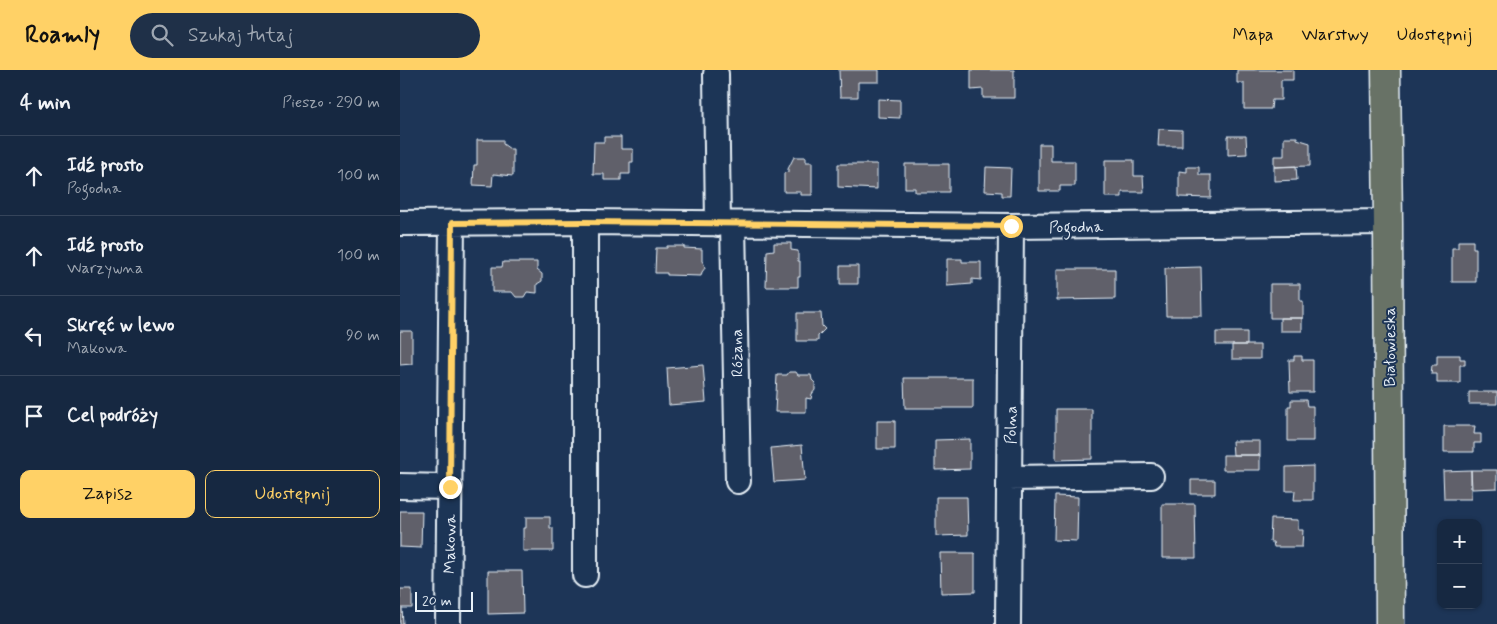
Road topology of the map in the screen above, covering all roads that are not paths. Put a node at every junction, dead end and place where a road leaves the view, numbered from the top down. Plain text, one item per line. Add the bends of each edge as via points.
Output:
1 (1386, 70) edge
2 (716, 74) dead end
3 (585, 222) junction
4 (1388, 222) junction
5 (400, 223) edge
6 (452, 223) junction
7 (726, 224) junction
8 (1011, 226) junction
9 (1151, 476) dead end
10 (1009, 478) junction
11 (738, 481) dead end
12 (400, 486) edge
13 (450, 487) junction
14 (585, 575) dead end
15 (448, 624) edge
16 (1008, 624) edge
17 (1390, 624) edge

1 - 4 main road, Białowieska
2 - 7 street, Różana
3 - 6 street, Pogodna
3 - 7 street, Pogodna
3 - 14 street
4 - 8 street, Pogodna
4 - 17 main road, Białowieska
5 - 6 street, Pogodna
6 - 13 street, Makowa
7 - 8 street, Pogodna
7 - 11 street, Różana
8 - 10 street, Polna
9 - 10 street
10 - 16 street, Polna
12 - 13 street
13 - 15 street, Makowa

